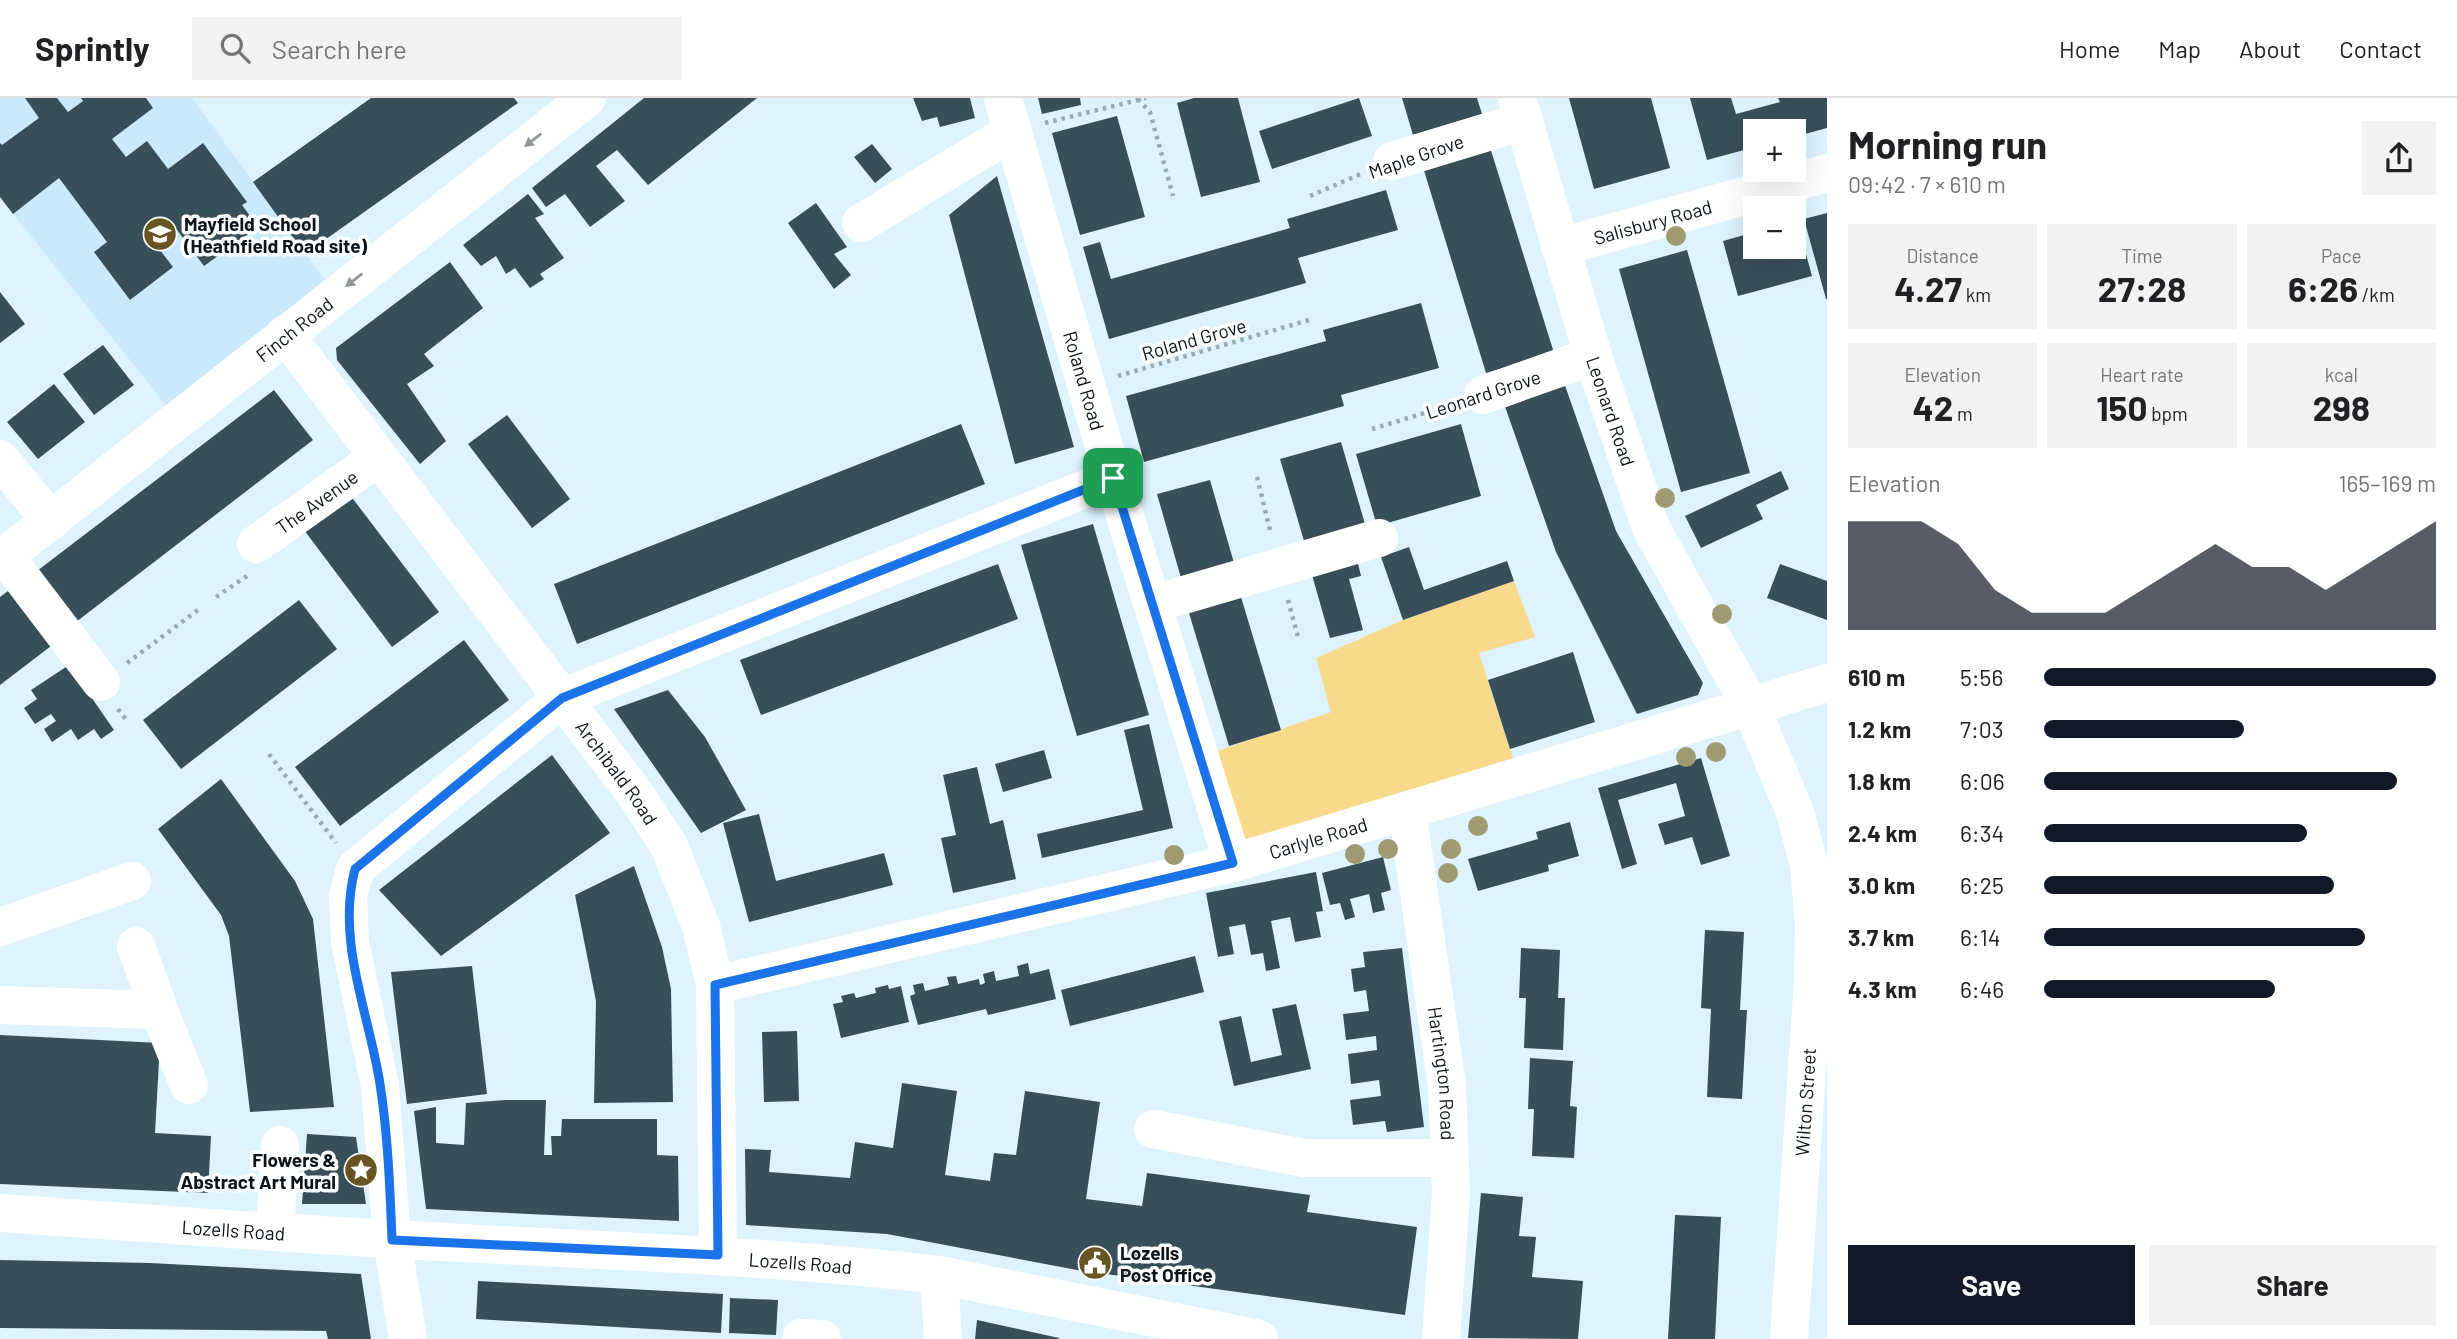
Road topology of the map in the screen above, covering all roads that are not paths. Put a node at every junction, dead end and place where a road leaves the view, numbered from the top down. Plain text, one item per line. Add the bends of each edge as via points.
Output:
1 (587, 98) edge
2 (1520, 110) edge
3 (1007, 115) edge
4 (1392, 161) road end
5 (1827, 173) edge
6 (861, 223) dead end
7 (1560, 247) junction
8 (285, 334) junction
9 (1593, 356) junction
10 (1483, 395) road end
11 (376, 458) junction
12 (0, 459) edge
13 (1113, 478) junction
14 (51, 521) junction
15 (1379, 538) dead end
16 (256, 544) dead end
17 (2, 558) edge
18 (1153, 604) junction
19 (101, 682) road end
20 (1827, 683) edge
21 (562, 698) junction
22 (1751, 707) junction
23 (1407, 810) junction
24 (1233, 863) junction
25 (132, 881) dead end
26 (0, 927) edge
27 (136, 946) dead end
28 (1820, 981) edge
29 (715, 985) junction
30 (0, 1005) edge
31 (159, 1010) junction
32 (189, 1085) dead end
33 (1153, 1129) dead end
34 (280, 1145) dead end
35 (1449, 1158) junction
36 (0, 1213) edge
37 (275, 1232) junction
38 (392, 1240) junction
39 (718, 1255) junction
40 (939, 1275) junction
41 (408, 1339) edge
42 (943, 1339) edge
43 (1259, 1339) edge
44 (1441, 1339) edge
45 (1789, 1339) edge

1 -> 8 street, Finch Road
2 - 4 street, Maple Grove
2 - 7 street, Leonard Road
3 - 6 street
3 - 13 street, Roland Road
5 - 7 street, Salisbury Road
7 - 9 street, Leonard Road
8 - 11 street, Archibald Road
8 - 14 street, Finch Road
9 - 10 street, Leonard Grove
9 - 22 street, Leonard Road via 1651,528
11 - 16 street, The Avenue
11 - 21 street, Archibald Road
12 - 14 street
13 - 18 street, Roland Road
13 - 21 street
14 - 17 street, Finch Road
15 - 18 street
17 - 19 street
18 - 24 street, Roland Road
20 - 22 street, Carlyle Road
21 - 29 street, Archibald Road via 669,846 701,926
21 - 38 street via 355,869 348,897 350,942 380,1086
22 - 23 street, Carlyle Road
22 - 28 street, Wilton Street via 1796,815 1809,866
23 - 24 street, Carlyle Road
23 - 35 street, Hartington Road via 1447,1086
24 - 29 street, Carlyle Road
25 - 26 street
27 - 31 street
28 - 45 street, Wilton Street
29 - 39 street, Archibald Road
30 - 31 street
31 - 32 street
33 - 35 street via 1304,1158
34 - 37 street
35 - 44 street, Hartington Road via 1451,1193
36 - 37 street, Lozells Road
37 - 38 street, Lozells Road
38 - 39 street, Lozells Road
38 - 41 street
39 - 40 street, Lozells Road
40 - 42 street
40 - 43 street, Lozells Road

